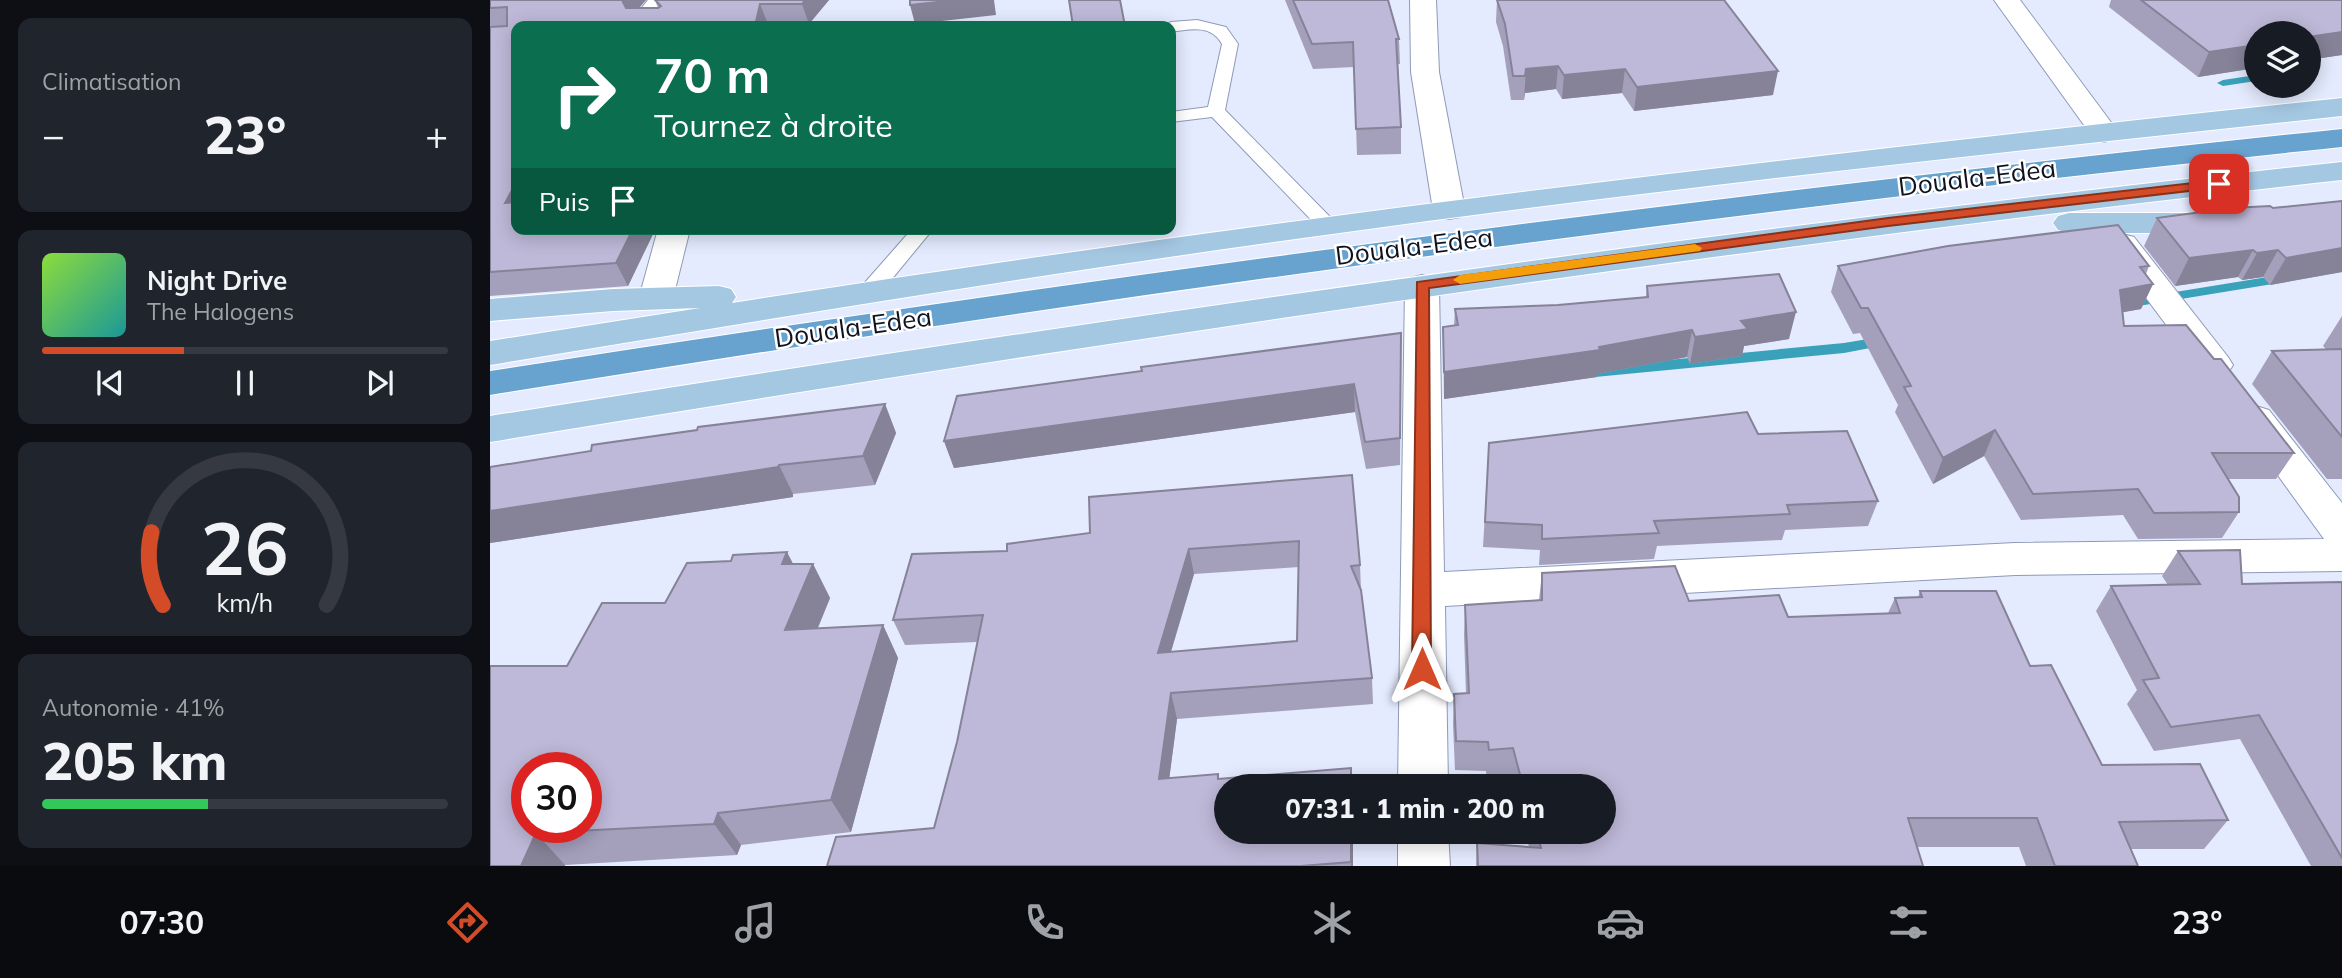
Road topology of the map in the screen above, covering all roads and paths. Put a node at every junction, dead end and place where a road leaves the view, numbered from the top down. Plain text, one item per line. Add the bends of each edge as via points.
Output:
1 (661, 0) edge
2 (1423, 0) edge
3 (2007, 0) edge
4 (645, 21) edge
5 (1176, 26) edge
6 (2342, 107) edge
7 (1216, 111) junction
8 (1176, 116) edge
9 (2104, 133) junction
10 (2342, 138) edge
11 (2342, 171) edge
12 (1449, 210) junction
13 (1888, 222) junction
14 (2229, 222) edge
15 (2106, 223) junction
16 (1327, 225) junction
17 (672, 235) edge
18 (918, 235) edge
19 (1422, 285) junction
20 (869, 292) junction
21 (656, 298) junction
22 (812, 301) junction
23 (490, 310) edge
24 (490, 353) edge
25 (490, 383) edge
26 (490, 429) edge
27 (2342, 533) edge
28 (2342, 555) edge
29 (1421, 590) junction
30 (1423, 774) edge
31 (1423, 844) edge
32 (1423, 866) edge

1 - 4 street
2 - 12 street via 1425,72
3 - 9 street
5 - 7 lane via 1217,27 1227,35 1230,44
6 - 9 main road
7 - 8 lane
7 - 16 lane
9 - 12 main road
10 - 25 highway, Douala-Edea via 2086,163 1350,254
11 - 13 main road
12 - 16 main road
13 - 15 main road
13 - 19 main road
14 - 15 main road
15 - 27 street
16 - 20 main road
17 - 21 street
18 - 20 lane
19 - 26 main road
19 - 29 street
20 - 22 main road
21 - 22 main road
21 - 23 main road
22 - 24 main road
28 - 29 street via 2015,559
29 - 30 street
31 - 32 street

